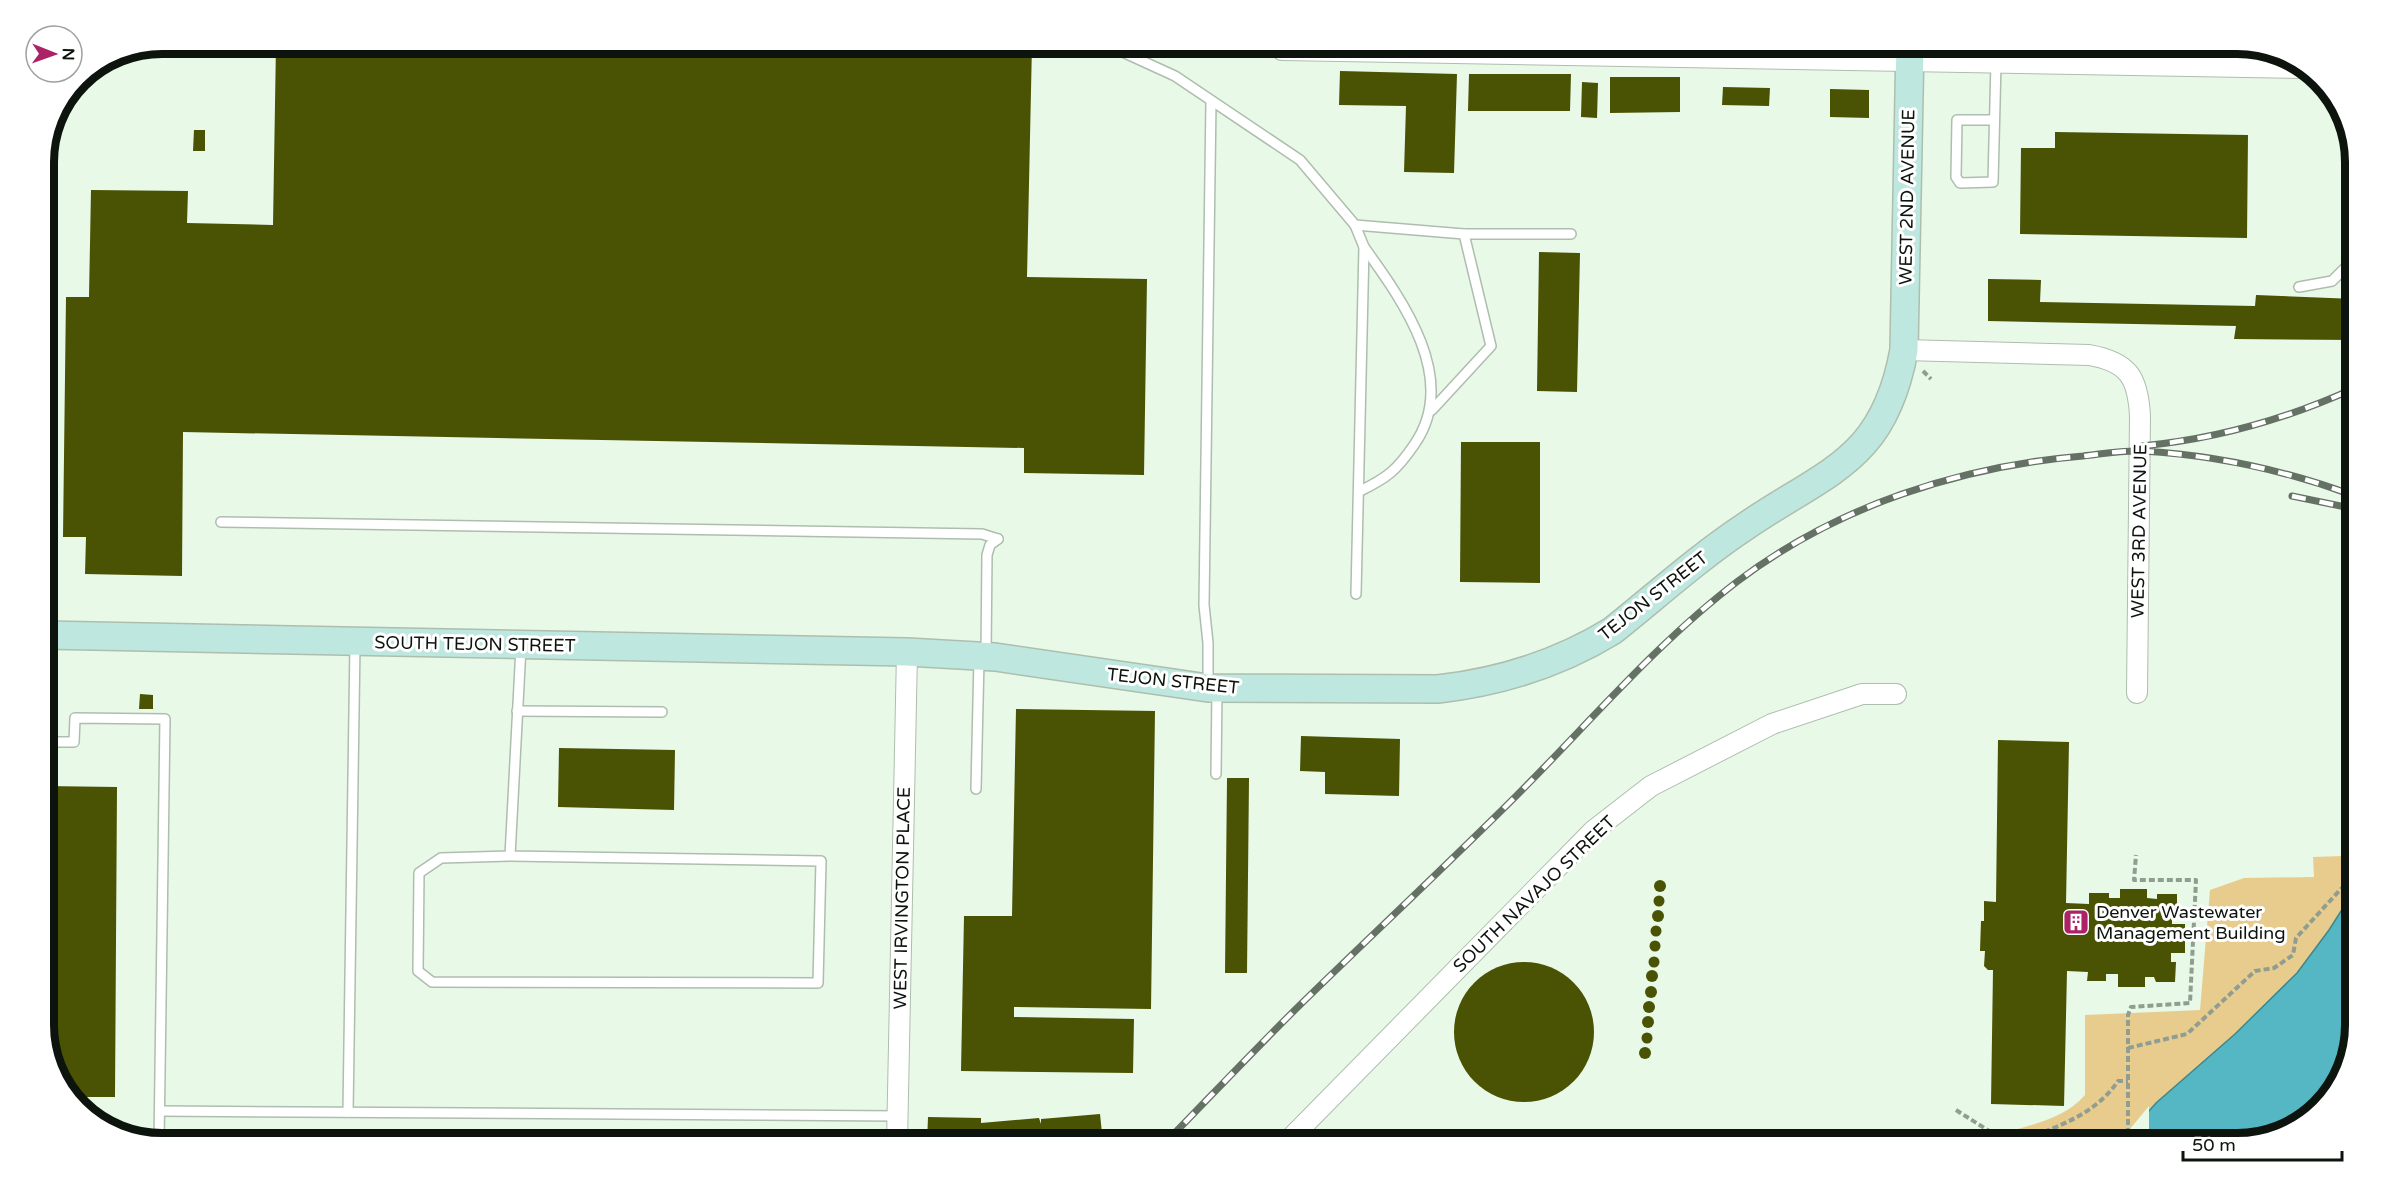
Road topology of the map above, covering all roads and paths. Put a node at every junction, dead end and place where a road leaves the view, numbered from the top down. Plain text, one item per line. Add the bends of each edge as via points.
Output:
1 (1127, 54) edge
2 (1910, 54) edge
3 (1926, 54) edge
4 (1996, 63) junction
5 (2290, 68) edge
6 (1211, 101) junction
7 (1994, 120) junction
8 (1355, 225) junction
9 (1464, 234) junction
10 (1571, 234) dead end
11 (1364, 247) junction
12 (2345, 268) edge
13 (2299, 287) dead end
14 (1904, 350) junction
15 (1432, 410) junction
16 (1360, 491) junction
17 (221, 522) dead end
18 (1356, 594) dead end
19 (54, 635) edge
20 (355, 642) junction
21 (521, 645) junction
22 (907, 652) junction
23 (982, 656) junction
24 (1212, 688) junction
25 (2137, 693) dead end
26 (1896, 694) dead end
27 (517, 711) junction
28 (662, 712) dead end
29 (54, 742) edge
30 (1216, 774) dead end
31 (976, 789) dead end
32 (2136, 855) dead end
33 (510, 856) junction
34 (2345, 885) edge
35 (2128, 1048) junction
36 (2128, 1082) junction
37 (1956, 1110) dead end
38 (160, 1111) junction
39 (348, 1112) junction
40 (898, 1116) junction
41 (159, 1133) edge
42 (897, 1133) edge
43 (1296, 1133) edge
44 (1993, 1133) edge
45 (2042, 1133) edge
46 (2128, 1133) edge

1 - 6 lane via 1175,76
2 - 14 street, WEST 2ND AVENUE
3 - 4 street
4 - 5 street
4 - 7 lane
6 - 8 lane via 1300,160
6 - 24 lane via 1204,605
7 - 7 lane via 1992,182 1960,183 1956,177 1957,120
8 - 9 lane
8 - 11 lane
9 - 10 lane
9 - 15 lane via 1491,345
11 - 15 lane via 1406,309 1426,357
11 - 16 lane
12 - 13 lane via 2332,281
14 - 24 street, TEJON STREET via 1890,405 1852,458 1746,526 1612,631 1582,648 1518,673 1438,689
14 - 25 street, WEST 3RD AVENUE via 2089,355 2119,363 2127,371 2139,396 2140,416
15 - 16 lane via 1420,437 1388,478
16 - 18 lane
17 - 23 lane via 982,534 998,539 990,545 987,555
19 - 20 street, SOUTH TEJON STREET
20 - 21 street, SOUTH TEJON STREET
20 - 39 lane
21 - 22 street, SOUTH TEJON STREET
21 - 27 lane
22 - 23 street, TEJON STREET
22 - 40 street, WEST IRVINGTON PLACE
23 - 24 street, TEJON STREET
23 - 31 lane
24 - 30 lane
26 - 43 street, SOUTH NAVAJO STREET via 1862,694 1772,724 1651,786 1593,831
27 - 28 lane
27 - 33 lane
29 - 38 lane via 74,742 75,718 165,719
32 - 35 path via 2134,880 2196,880 2190,1003 2131,1007
33 - 33 lane via 821,861 818,983 432,982 418,971 419,873 441,858
34 - 35 path via 2296,938 2293,955 2274,968 2256,971 2187,1034
35 - 36 path
36 - 45 path via 2118,1080 2086,1112
36 - 46 path
37 - 44 path
38 - 39 lane
38 - 41 lane
39 - 40 lane
40 - 42 street, WEST IRVINGTON PLACE

